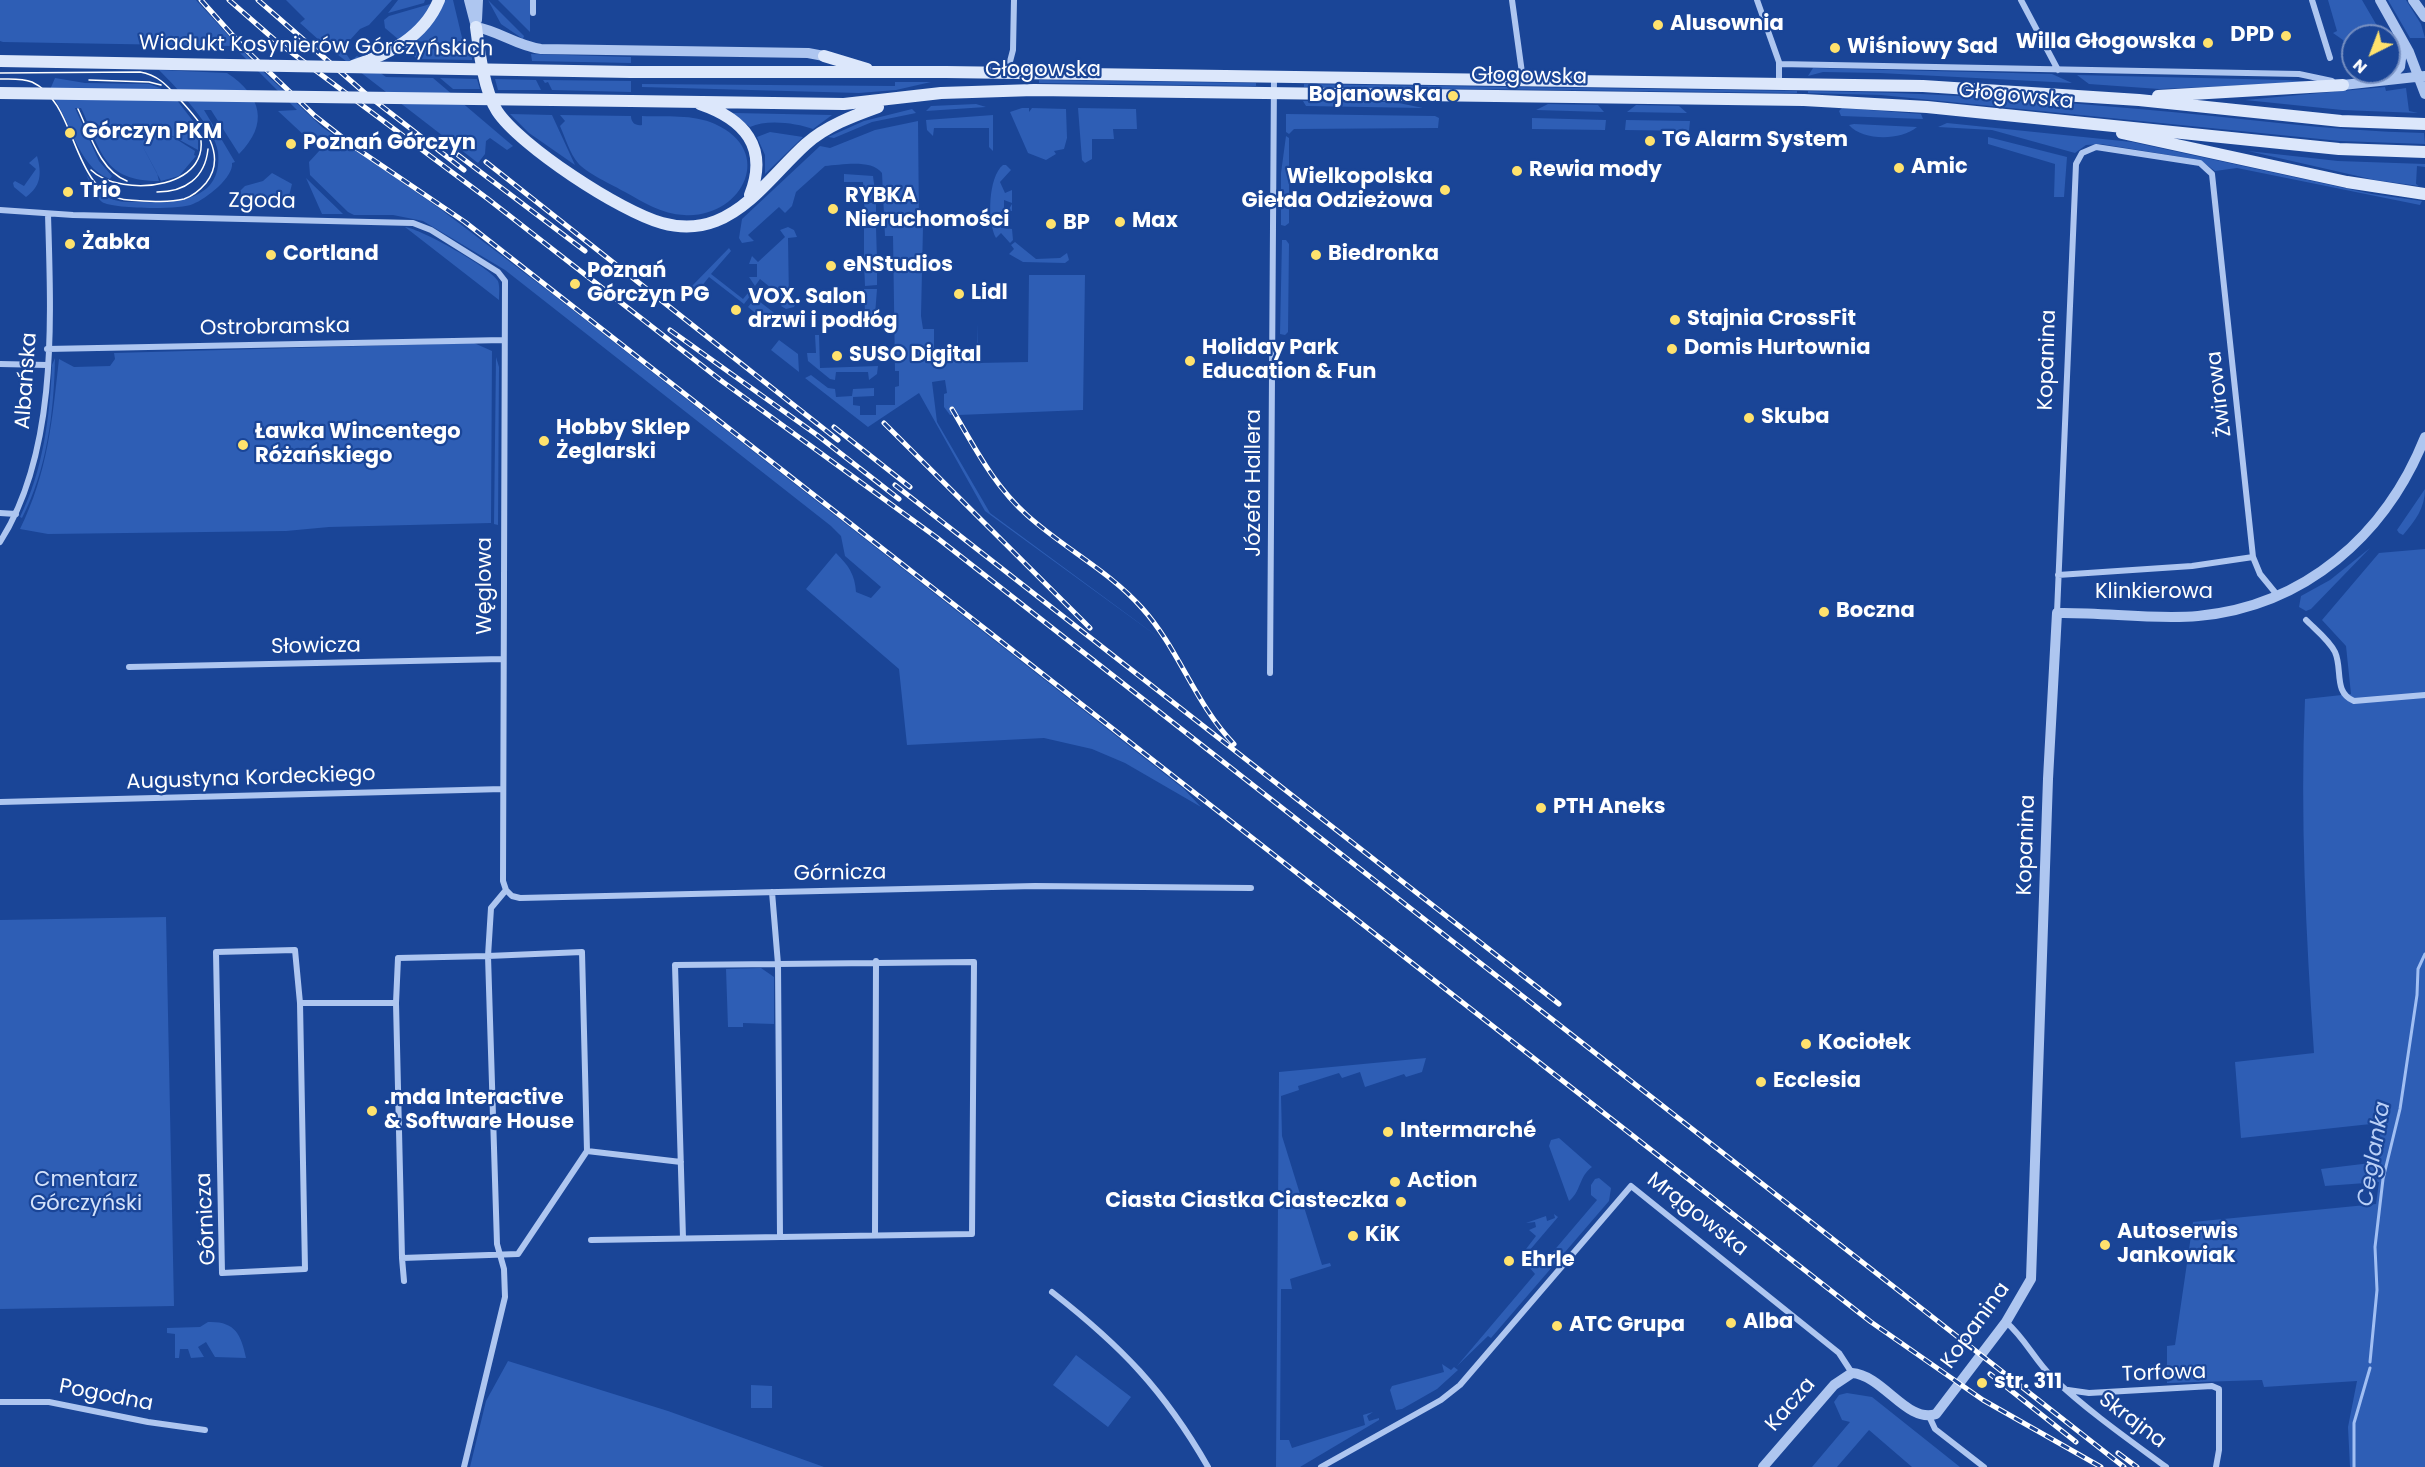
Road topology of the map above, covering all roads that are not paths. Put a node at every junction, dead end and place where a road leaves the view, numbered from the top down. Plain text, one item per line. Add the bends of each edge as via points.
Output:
1 (439, 0) edge
2 (469, 0) edge
3 (477, 0) edge
4 (533, 0) edge
5 (1014, 0) edge
6 (1512, 0) edge
7 (1757, 0) edge
8 (2021, 0) edge
9 (2312, 0) edge
10 (2380, 0) edge
11 (2413, 0) edge
12 (533, 13) dead end
13 (2425, 17) edge
14 (476, 27) junction
15 (2402, 37) junction
16 (824, 56) joint
17 (2330, 58) dead end
18 (0, 62) edge
19 (2401, 63) edge
20 (1779, 64) junction
21 (349, 68) junction
22 (2058, 70) junction
23 (631, 72) joint
24 (879, 72) junction
25 (1007, 73) junction
26 (2422, 76) edge
27 (1274, 77) junction
28 (2401, 78) edge
29 (1524, 80) junction
30 (1779, 83) junction
31 (2352, 84) edge
32 (2343, 85) junction
33 (0, 93) edge
34 (1275, 93) junction
35 (2425, 94) edge
36 (902, 99) junction
37 (2121, 99) junction
38 (687, 101) junction
39 (2092, 124) junction
40 (2425, 124) edge
41 (2425, 152) edge
42 (2214, 181) joint
43 (2425, 194) edge
44 (747, 201) junction
45 (0, 210) edge
46 (48, 214) junction
47 (505, 282) joint
48 (504, 340) junction
49 (47, 349) junction
50 (0, 364) edge
51 (46, 364) junction
52 (2425, 437) edge
53 (0, 513) edge
54 (16, 514) junction
55 (0, 542) edge
56 (2253, 557) junction
57 (2058, 574) junction
58 (2278, 596) junction
59 (2057, 613) junction
60 (2306, 620) dead end
61 (502, 660) junction
62 (129, 667) dead end
63 (1270, 673) dead end
64 (2425, 695) edge
65 (503, 789) junction
66 (0, 802) edge
67 (1251, 888) dead end
68 (506, 890) junction
69 (772, 892) junction
70 (488, 956) junction
71 (876, 961) junction
72 (778, 964) junction
73 (300, 1003) junction
74 (396, 1003) junction
75 (587, 1151) junction
76 (681, 1162) junction
77 (875, 1234) junction
78 (780, 1237) junction
79 (683, 1238) junction
80 (591, 1240) dead end
81 (500, 1255) junction
82 (402, 1258) junction
83 (404, 1281) dead end
84 (1052, 1292) dead end
85 (2006, 1322) junction
86 (1852, 1373) junction
87 (2068, 1390) junction
88 (0, 1402) edge
89 (1929, 1416) junction
90 (205, 1430) dead end
91 (464, 1467) edge
92 (1208, 1467) edge
93 (1321, 1467) edge
94 (1763, 1467) edge
95 (1984, 1467) edge
96 (2166, 1467) edge
97 (2216, 1467) edge

1 - 21 main road via 412,38
2 - 14 street
3 - 14 street
4 - 12 street
5 - 25 street via 1013,50
6 - 29 street
7 - 20 street
8 - 22 street
9 - 17 street
10 - 15 street
11 - 13 street
14 - 16 street via 541,49
14 - 44 main road via 497,111 514,130 572,174 631,209 671,225 708,224
15 - 19 street
15 - 26 street
16 - 24 main road
18 - 21 main road, Wiadukt Kosynierów Górczyńskich, bridge
20 - 22 street, Głogowska
20 - 30 street
21 - 23 main road, Wiadukt Kosynierów Górczyńskich, bridge
22 - 32 street, Głogowska via 2299,74
23 - 24 main road, Głogowska
24 - 25 main road, Głogowska
25 - 27 main road, Głogowska
26 - 28 street
26 - 35 street
27 - 29 main road, Głogowska
27 - 34 street, Józefa Hallera
29 - 30 main road, Głogowska
30 - 37 main road, Głogowska via 1923,86
31 - 32 street
32 - 37 main road
33 - 38 main road, Głogowska, bridge
34 - 36 main road, Głogowska via 982,90
34 - 39 main road, Głogowska via 1857,102
34 - 63 street, Józefa Hallera
36 - 38 main road, Głogowska via 841,105
36 - 44 main road via 824,130
37 - 40 main road, Głogowska via 2341,121
38 - 44 main road via 724,115 750,138 757,167
39 - 41 main road, Głogowska via 2339,149
39 - 43 main road via 2152,141 2341,181
42 - 56 street, Żwirowa
42 - 57 street, Kopanina via 2211,171 2200,163 2104,147 2087,149 2076,164
45 - 46 street, Zgoda
46 - 47 street, Zgoda via 413,223 498,272
46 - 49 street, Albańska
47 - 48 street, Węglowa
48 - 49 street, Ostrobramska
48 - 61 street, Węglowa
49 - 51 street, Albańska
50 - 51 street
51 - 54 street, Albańska via 40,437
52 - 58 street, Klinkierowa via 2404,483 2367,533 2324,570
53 - 54 street
54 - 55 street, Albańska
56 - 57 street
56 - 58 street, Żwirowa via 2259,574
57 - 59 street, Kopanina
58 - 59 street, Klinkierowa via 2240,609 2198,616
59 - 85 street, Kopanina via 2031,1280
60 - 64 street via 2335,652 2340,688 2346,697 2354,701
61 - 62 street, Słowicza
61 - 65 street, Węglowa
65 - 66 street, Augustyna Kordeckiego
65 - 68 street, Węglowa
67 - 69 street, Górnicza via 1035,886
68 - 69 street, Górnicza via 520,898
68 - 70 street via 491,908
69 - 72 street
70 - 74 street via 398,958
70 - 75 street via 582,952
70 - 81 street via 496,1244
71 - 72 street
71 - 77 street
71 - 77 street via 974,962 972,1234
72 - 76 street via 675,965
72 - 78 street
73 - 73 street, Górnicza via 295,950 216,952 222,1273 304,1269
73 - 74 street
74 - 82 street
75 - 76 street
75 - 81 street via 518,1254
76 - 79 street
77 - 78 street
78 - 79 street
79 - 80 street
81 - 82 street
81 - 91 street via 505,1297
82 - 83 street
84 - 92 street via 1136,1365 1168,1404
85 - 87 street, Skrajna via 2017,1331 2038,1363
85 - 89 street, Kopanina via 1941,1408
86 - 89 street via 1870,1377 1912,1410
86 - 93 street, Mrągowska via 1839,1353 1631,1186 1460,1384 1441,1400
86 - 94 street, Kacza via 1834,1385
87 - 96 street, Skrajna
87 - 97 street, Torfowa via 2088,1393 2212,1386 2219,1389
88 - 90 street, Pogodna via 48,1402
89 - 95 street via 1935,1429

